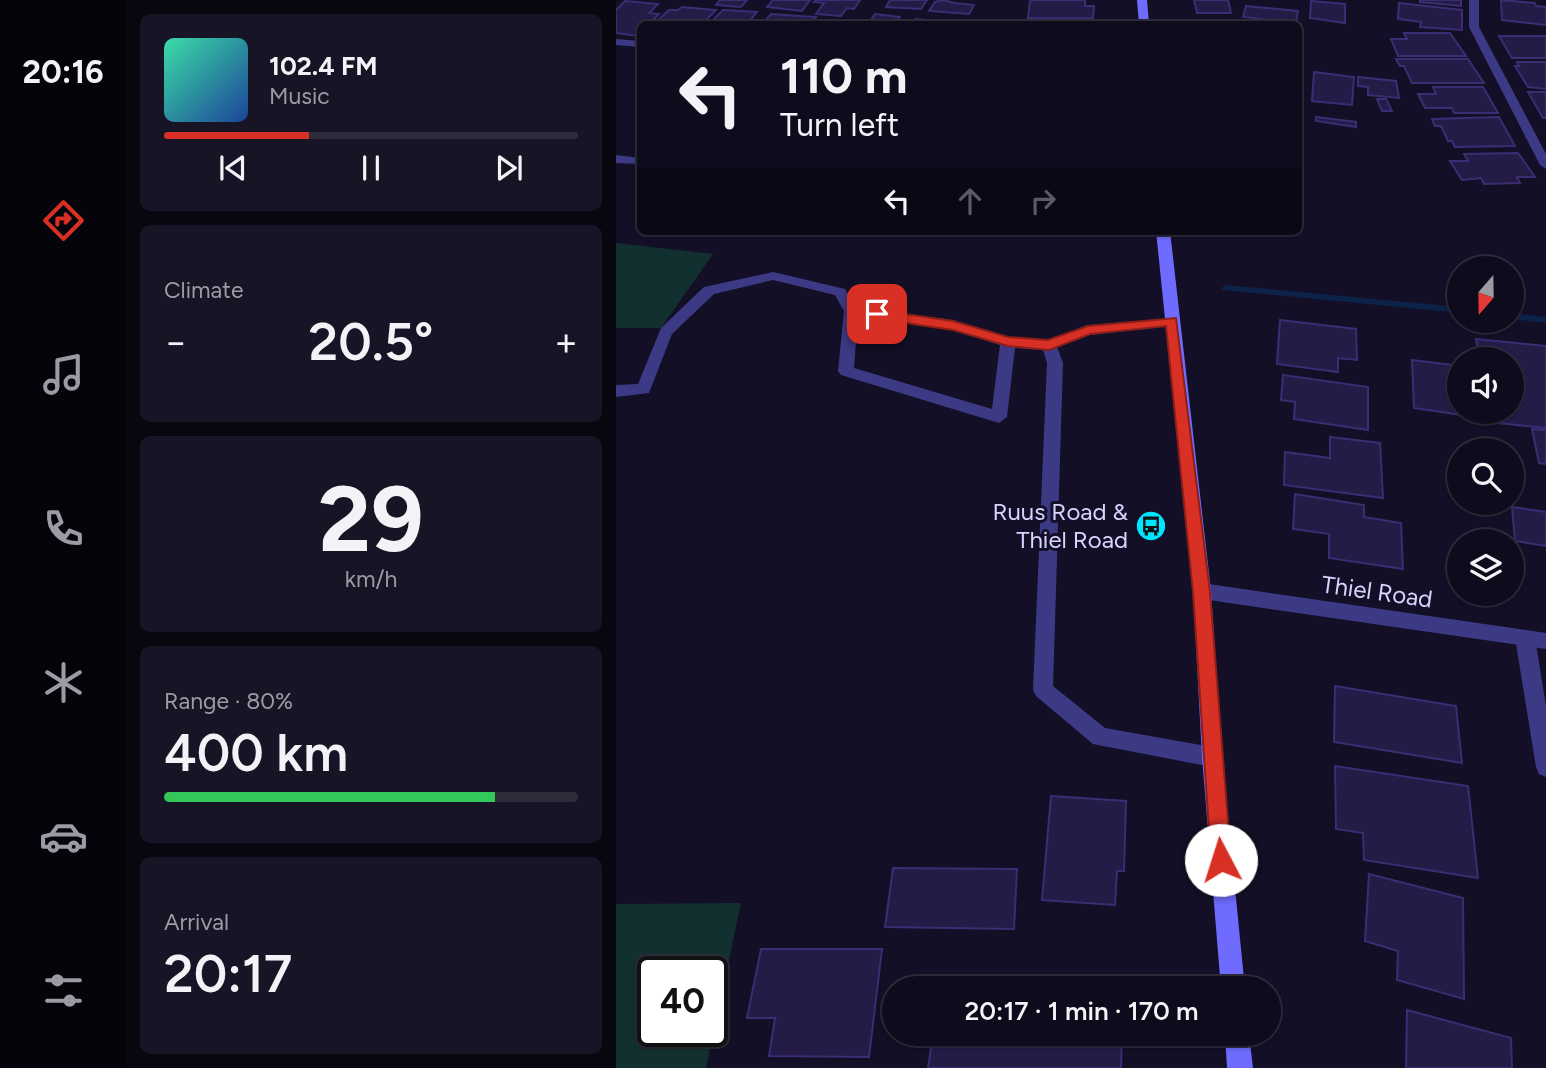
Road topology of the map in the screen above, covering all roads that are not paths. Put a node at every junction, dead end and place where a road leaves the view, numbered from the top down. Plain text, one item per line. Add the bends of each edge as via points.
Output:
1 (1142, 0) edge
2 (1474, 0) edge
3 (1144, 21) edge
4 (616, 42) edge
5 (637, 44) edge
6 (616, 159) edge
7 (637, 161) edge
8 (1546, 164) edge
9 (1163, 235) edge
10 (851, 311) junction
11 (1172, 321) junction
12 (1008, 342) junction
13 (1049, 345) junction
14 (616, 391) edge
15 (1202, 592) junction
16 (1525, 638) junction
17 (1546, 641) edge
18 (1212, 757) junction
19 (1546, 767) edge
20 (1232, 976) edge
21 (1238, 1046) edge
22 (1240, 1068) edge

1 - 3 street
2 - 8 street via 1474,27
4 - 5 street
6 - 7 street
9 - 11 street
10 - 12 street via 953,326
10 - 12 street via 846,370 999,417
10 - 14 street via 841,292 773,276 709,290 666,332 644,389
11 - 13 street via 1088,330
11 - 15 street
12 - 13 street
13 - 18 street via 1055,363 1042,690 1100,737
15 - 16 street, Thiel Road
15 - 18 street
16 - 17 street, Thiel Road
16 - 19 street
18 - 20 street
21 - 22 street

